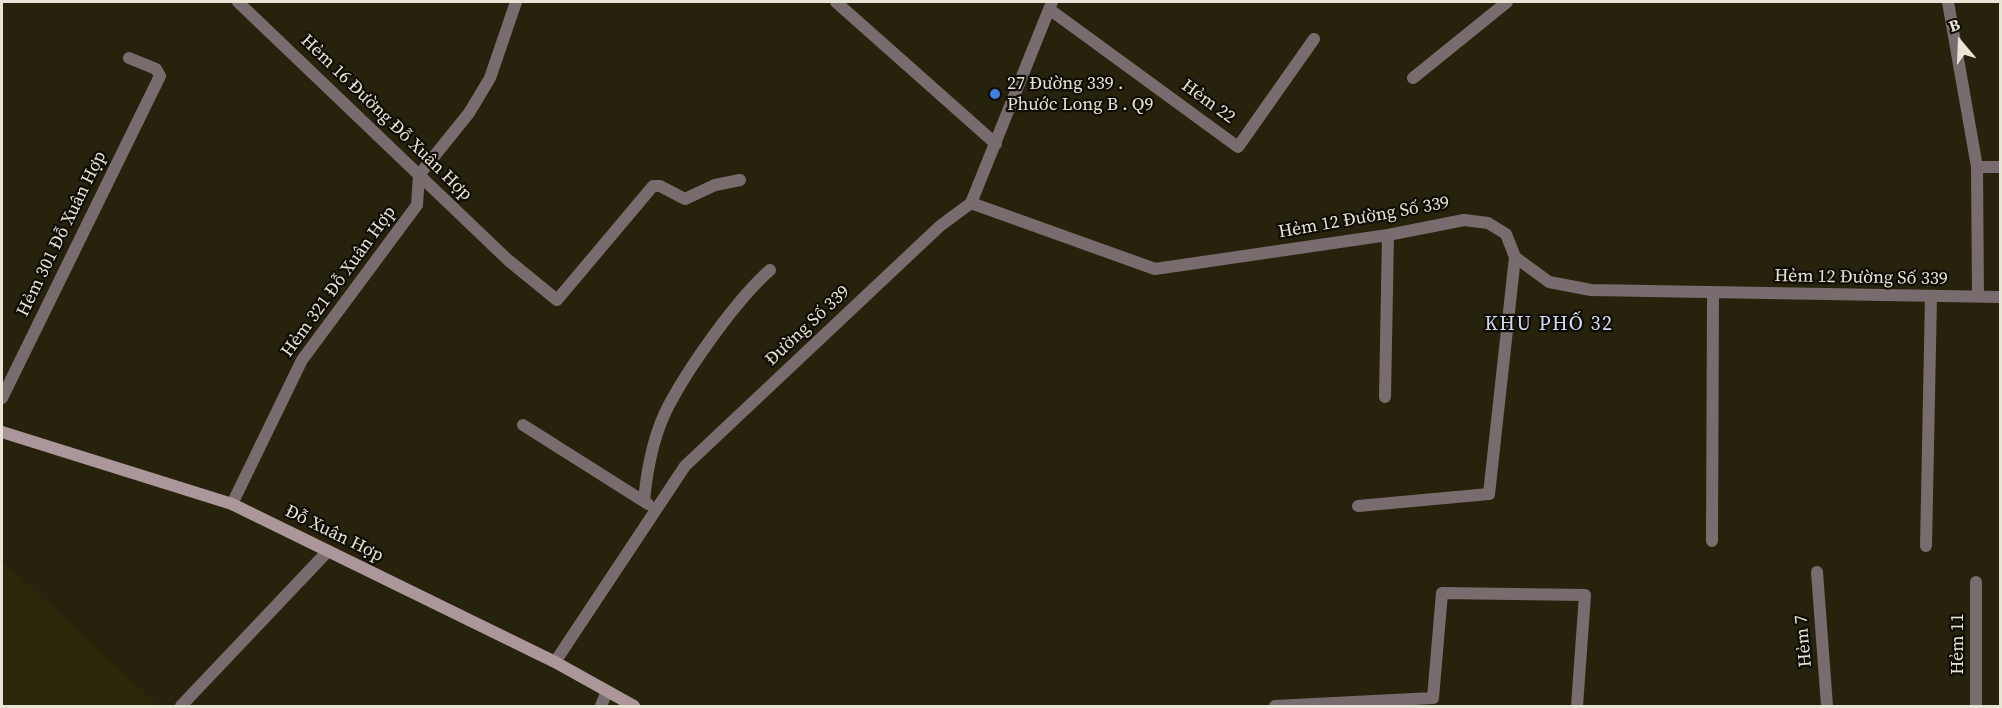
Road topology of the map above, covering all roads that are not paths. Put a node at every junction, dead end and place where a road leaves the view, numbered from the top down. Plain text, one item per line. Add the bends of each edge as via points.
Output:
1 (238, 2) edge
2 (516, 2) edge
3 (836, 2) edge
4 (1507, 2) edge
5 (1948, 2) edge
6 (1051, 5) edge
7 (1314, 39) dead end
8 (129, 58) dead end
9 (1413, 78) dead end
10 (996, 144) junction
11 (1977, 167) junction
12 (2001, 167) edge
13 (419, 176) junction
14 (740, 180) dead end
15 (971, 203) junction
16 (1388, 235) junction
17 (1515, 257) junction
18 (770, 270) dead end
19 (1713, 294) junction
20 (1931, 297) junction
21 (1978, 297) junction
22 (2001, 297) edge
23 (1385, 397) dead end
24 (2, 398) edge
25 (523, 425) dead end
26 (2, 432) edge
27 (644, 501) junction
28 (232, 504) junction
29 (1358, 506) dead end
30 (657, 509) junction
31 (1712, 541) dead end
32 (1926, 546) dead end
33 (328, 551) junction
34 (1817, 572) dead end
35 (1976, 582) dead end
36 (555, 662) junction
37 (608, 690) junction
38 (182, 706) edge
39 (601, 706) edge
40 (634, 706) edge
41 (1275, 706) edge
42 (1577, 706) edge
43 (1827, 706) edge
44 (1976, 706) edge

1 - 13 street, Hẻm 16 Đường Đỗ Xuân Hợp
2 - 13 street via 490,78 470,113
3 - 10 street
4 - 9 street
5 - 11 street
6 - 7 street, Hẻm 22 via 1238,147
6 - 10 street
8 - 24 street, Hẻm 301 Đỗ Xuân Hợp via 156,69 160,76
10 - 15 street
11 - 12 street
11 - 21 street
13 - 14 street, Hẻm 16 Đường Đỗ Xuân Hợp via 557,300 653,186 685,199 715,185
13 - 28 street, Hẻm 321 Đỗ Xuân Hợp via 417,205 302,360
15 - 16 street, Hẻm 12 Đường Số 339 via 1155,269
15 - 30 street, Đường Số 339 via 940,226 685,466
16 - 17 street, Hẻm 12 Đường Số 339 via 1464,220 1488,224 1506,234
16 - 23 street
17 - 19 street, Hẻm 12 Đường Số 339 via 1549,282 1591,290
17 - 29 street via 1489,494
18 - 27 street via 720,328 669,404 647,468
19 - 20 street, Hẻm 12 Đường Số 339
19 - 31 street
20 - 21 street, Hẻm 12 Đường Số 339
20 - 32 street
21 - 22 street, Hẻm 12 Đường Số 339
25 - 27 street
26 - 28 main road, Đỗ Xuân Hợp
27 - 30 street
28 - 33 main road, Đỗ Xuân Hợp
30 - 36 street, Đường Số 339
33 - 36 main road, Đỗ Xuân Hợp
33 - 38 street
34 - 43 street, Hẻm 7
35 - 44 street, Hẻm 11
36 - 37 main road, Đỗ Xuân Hợp
37 - 39 street
37 - 40 main road, Đỗ Xuân Hợp
41 - 42 street via 1433,698 1442,593 1585,595

